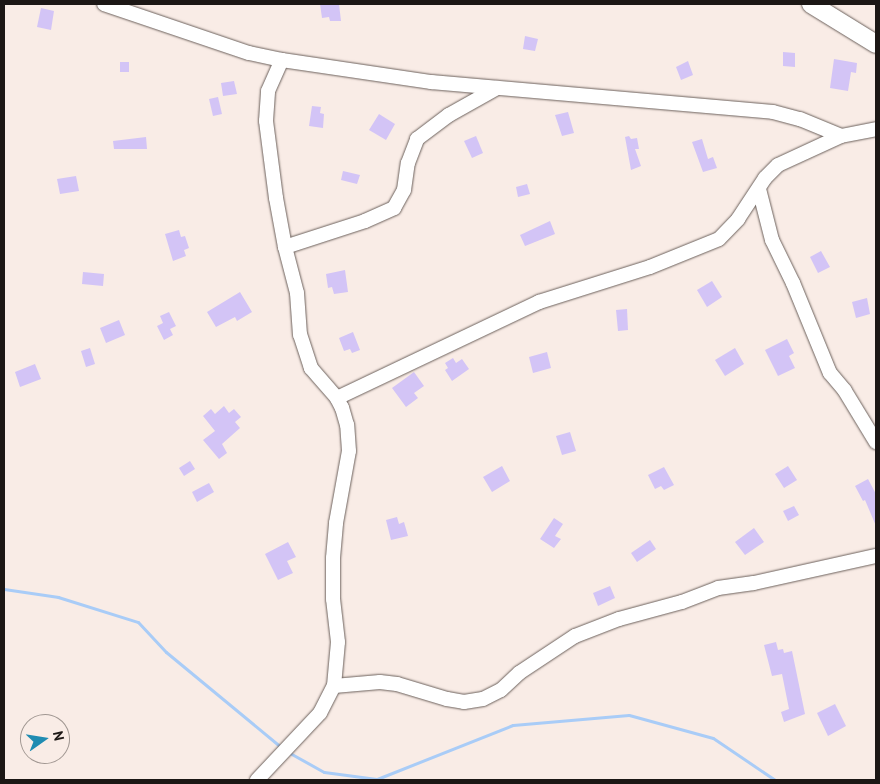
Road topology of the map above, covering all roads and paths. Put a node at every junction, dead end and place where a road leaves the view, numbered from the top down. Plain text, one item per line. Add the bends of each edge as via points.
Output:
1 (104, 4) edge
2 (811, 4) edge
3 (876, 44) edge
4 (282, 60) junction
5 (497, 88) junction
6 (876, 129) edge
7 (841, 136) junction
8 (759, 189) junction
9 (285, 247) junction
10 (337, 398) junction
11 (876, 442) edge
12 (876, 556) edge
13 (334, 686) junction
14 (257, 780) edge

1 - 4 street via 240,50
2 - 3 main road
4 - 5 street via 431,82
4 - 9 street via 268,91 266,121
5 - 7 street via 773,112
5 - 9 street via 449,115 417,139 408,163 404,190 394,208
6 - 7 street
7 - 8 street via 778,165
8 - 10 street via 719,239 650,267 540,302
8 - 11 street via 772,240 830,373 846,391
9 - 10 street via 297,293 300,335 306,356 319,380
10 - 13 street via 347,425 349,451 333,558 338,642
12 - 13 street via 718,588 682,602 619,619 575,636 519,672 501,690 482,699 464,702 380,682
13 - 14 street via 320,713

